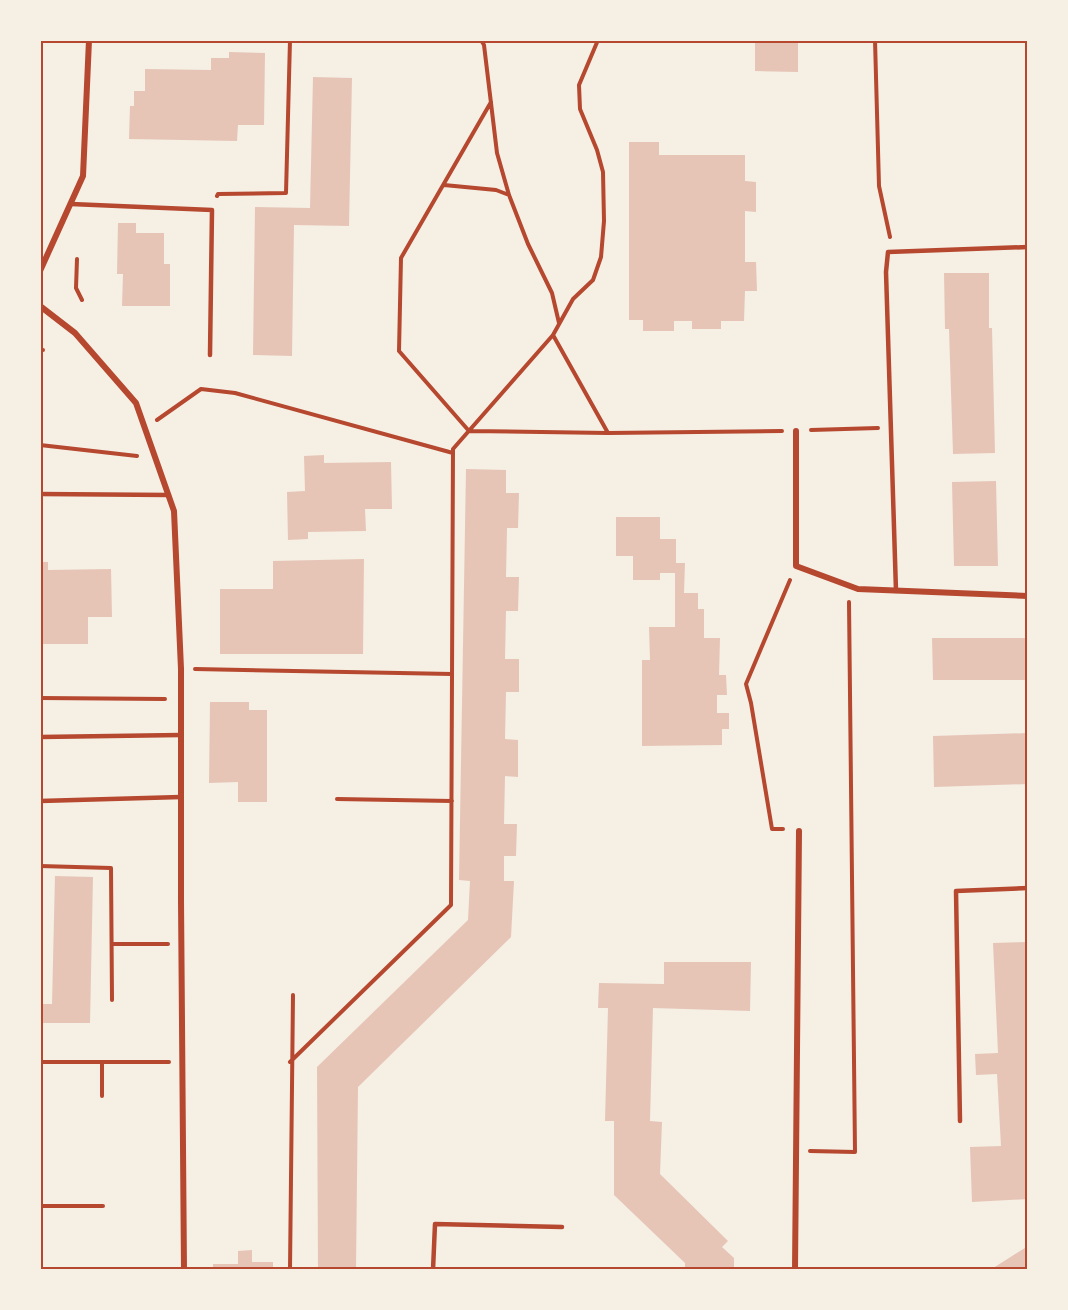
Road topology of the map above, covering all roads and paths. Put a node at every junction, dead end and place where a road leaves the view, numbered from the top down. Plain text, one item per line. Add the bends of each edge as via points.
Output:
1 (88, 40) edge
2 (290, 40) edge
3 (481, 40) edge
4 (598, 40) edge
5 (876, 40) edge
6 (491, 102) junction
7 (444, 185) junction
8 (510, 195) junction
9 (71, 204) junction
10 (212, 210) junction
11 (1028, 247) edge
12 (888, 252) junction
13 (77, 259) dead end
14 (40, 271) edge
15 (82, 300) dead end
16 (40, 306) edge
17 (559, 323) junction
18 (553, 335) junction
19 (210, 355) dead end
20 (891, 428) junction
21 (145, 429) junction
22 (469, 431) junction
23 (796, 431) junction
24 (608, 433) junction
25 (40, 445) edge
26 (453, 453) junction
27 (156, 458) junction
28 (40, 494) edge
29 (169, 495) junction
30 (796, 566) junction
31 (849, 586) junction
32 (896, 591) junction
33 (1028, 596) edge
34 (181, 669) junction
35 (452, 674) junction
36 (40, 698) edge
37 (181, 699) junction
38 (181, 735) junction
39 (40, 737) edge
40 (181, 797) junction
41 (337, 799) dead end
42 (40, 801) edge
43 (452, 801) junction
44 (799, 831) joint
45 (40, 866) edge
46 (1028, 888) edge
47 (111, 944) junction
48 (181, 944) junction
49 (292, 995) dead end
50 (112, 1000) dead end
51 (40, 1062) edge
52 (102, 1062) junction
53 (182, 1062) junction
54 (291, 1062) junction
55 (102, 1096) dead end
56 (960, 1121) dead end
57 (796, 1151) junction
58 (40, 1206) edge
59 (104, 1206) dead end
60 (562, 1227) dead end
61 (184, 1269) edge
62 (290, 1269) edge
63 (433, 1269) edge
64 (795, 1269) edge

1 - 9 street via 83,176
2 - 10 path via 285,193 218,194
3 - 6 path
4 - 17 path via 579,86 580,110 603,172 601,257 593,280 573,299
5 - 12 path via 879,186 890,232
6 - 7 path
6 - 8 path via 497,153
7 - 8 path
7 - 22 path via 401,258 399,351
8 - 17 path via 552,293
9 - 10 lane
9 - 14 street
10 - 19 lane
11 - 12 lane
12 - 20 lane
13 - 15 path via 76,288
16 - 21 street via 75,333 136,403
17 - 18 path
18 - 22 path
18 - 24 path
20 - 23 path
20 - 32 lane
21 - 26 path via 201,389 235,393
21 - 27 street
22 - 24 path
22 - 26 path
23 - 24 path
23 - 30 street
25 - 27 path
26 - 35 path
27 - 29 street
28 - 29 lane
29 - 34 street via 174,511
30 - 31 street
30 - 44 path via 746,684 771,829
31 - 32 street
31 - 57 path via 855,1152
32 - 33 street
34 - 35 path
34 - 37 street
35 - 43 path
36 - 37 path
37 - 38 street
38 - 39 lane
38 - 40 street
40 - 42 lane
40 - 48 street
41 - 43 path
43 - 54 path via 451,905
44 - 57 street
45 - 47 path via 111,868
46 - 56 lane via 956,891
47 - 48 path
47 - 50 path
48 - 53 street
49 - 54 path
51 - 52 path
52 - 53 path
52 - 55 path
53 - 61 street
54 - 62 path
57 - 64 street
58 - 59 path
60 - 63 lane via 435,1224

